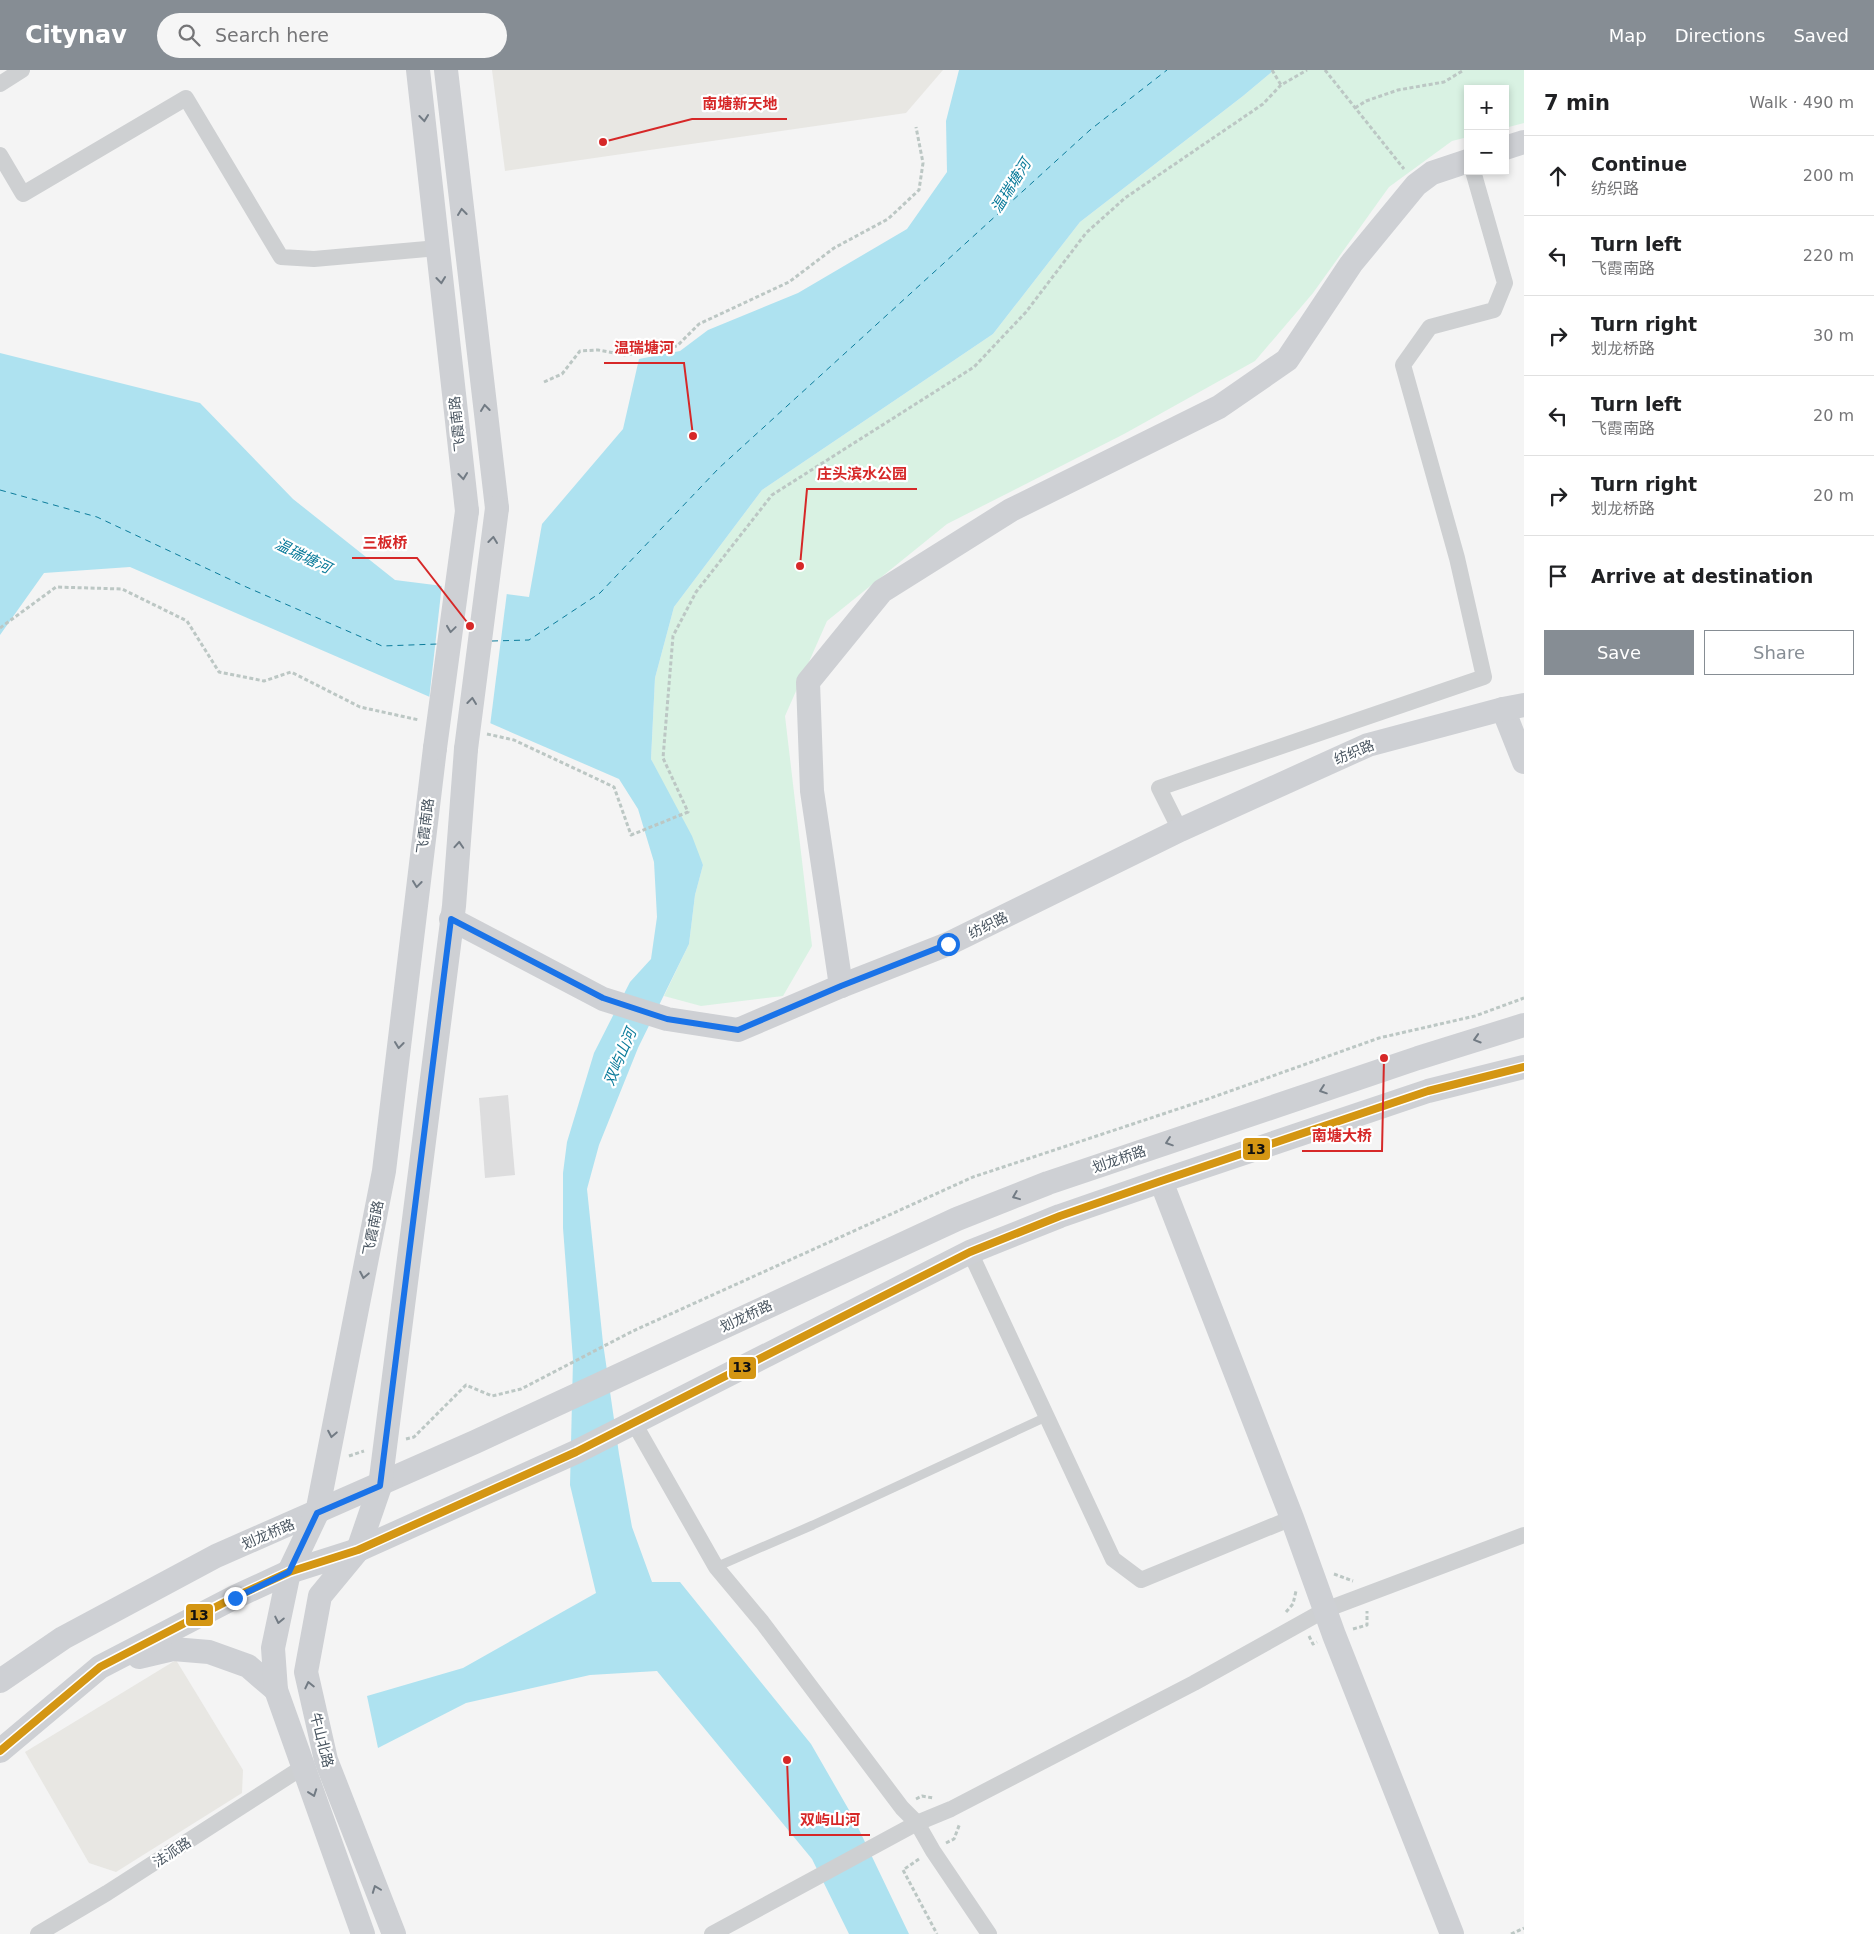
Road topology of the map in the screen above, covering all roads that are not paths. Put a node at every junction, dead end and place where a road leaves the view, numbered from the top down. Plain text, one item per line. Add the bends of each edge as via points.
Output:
1 (22, 70) edge
2 (418, 70) edge
3 (446, 70) edge
4 (0, 84) edge
5 (1524, 142) edge
6 (1509, 147) edge
7 (0, 155) edge
8 (1464, 162) edge
9 (1474, 175) edge
10 (438, 248) junction
11 (1514, 707) edge
12 (1524, 762) edge
13 (1180, 830) junction
14 (451, 919) junction
15 (841, 986) junction
16 (1524, 1025) edge
17 (1524, 1067) edge
18 (1161, 1181) junction
19 (970, 1252) junction
20 (1046, 1417) junction
21 (634, 1423) junction
22 (380, 1486) junction
23 (317, 1513) junction
24 (1292, 1518) junction
25 (1524, 1535) edge
26 (358, 1550) junction
27 (716, 1567) junction
28 (289, 1572) junction
29 (1325, 1610) junction
30 (100, 1667) junction
31 (0, 1681) edge
32 (276, 1690) junction
33 (0, 1751) edge
34 (303, 1767) junction
35 (917, 1824) junction
36 (38, 1934) edge
37 (363, 1934) edge
38 (394, 1934) edge
39 (712, 1934) edge
40 (989, 1934) edge
41 (1452, 1934) edge

1 - 4 street
2 -> 10 main road, 飞霞南路
14 -> 3 main road, bridge via 466,749 497,508
5 - 6 main road
7 - 10 street via 23,194 186,98 281,257 314,259
8 - 15 main road via 1432,173 1416,185 1351,264 1287,360 1219,407 1011,510 882,591 808,682 812,791
9 - 13 street via 1505,283 1494,310 1430,327 1403,365 1457,558 1484,677 1159,788
10 -> 23 main road, 飞霞南路, bridge via 467,511 434,748 384,1172
11 - 12 main road
11 - 13 main road, 纺织路 via 1368,745
13 - 15 main road, 纺织路 via 948,944
14 - 15 main road, 纺织路 via 603,998 667,1019 738,1030
14 - 22 main road
16 -> 22 main road, 划龙桥路 via 1057,1180 957,1219
17 - 18 main road via 1428,1091
18 - 19 main road
18 - 24 main road
19 - 20 street
19 - 21 main road
20 - 24 street via 1113,1559 1140,1580
20 - 27 lane
21 - 26 main road
21 - 27 street
22 - 23 main road, 划龙桥路
22 - 26 main road
23 - 28 main road, 飞霞南路
23 - 31 main road, 划龙桥路 via 207,1561 63,1638
24 - 29 main road
25 - 29 street
26 - 28 main road
38 -> 26 main road, 牛山北路 via 326,1760 306,1672 320,1596
27 - 35 street
28 - 30 main road
28 -> 32 main road, 牛山北路 via 273,1648
29 - 35 street via 1194,1683
29 - 41 main road
30 - 32 main road via 172,1649 209,1652 248,1666
30 - 33 main road
32 - 34 main road, 牛山北路
34 - 36 street, 法派路
34 -> 37 main road, 牛山北路
35 - 39 street
35 - 40 street

